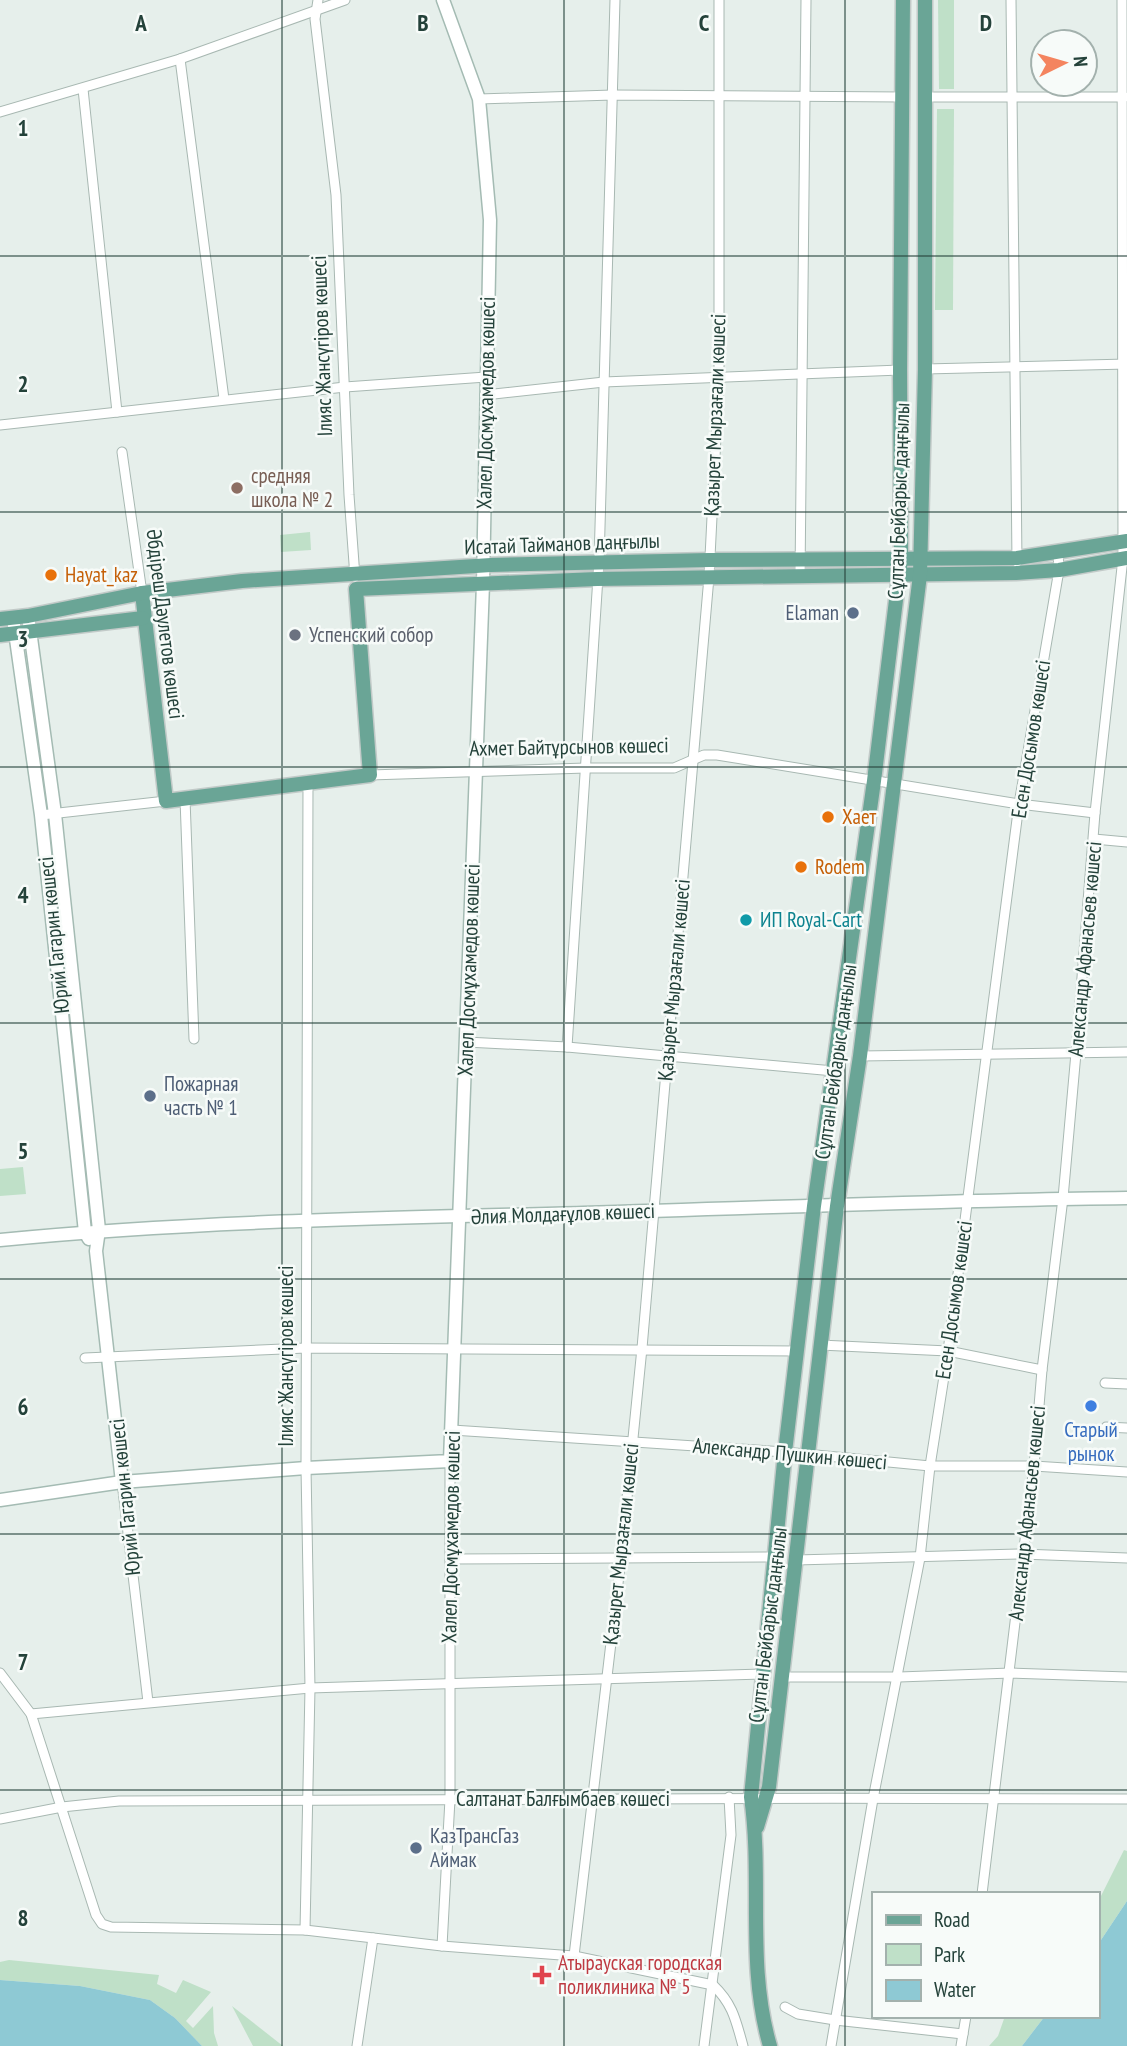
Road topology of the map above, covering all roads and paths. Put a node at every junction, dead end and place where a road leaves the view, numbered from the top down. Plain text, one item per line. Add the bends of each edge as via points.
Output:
1 (345, 0) edge
2 (443, 0) edge
3 (615, 0) edge
4 (719, 0) edge
5 (806, 0) edge
6 (903, 0) edge
7 (925, 0) edge
8 (1011, 0) edge
9 (1122, 0) edge
10 (317, 5) edge
11 (180, 59) junction
12 (83, 89) junction
13 (612, 95) junction
14 (720, 96) junction
15 (806, 96) junction
16 (902, 97) junction
17 (924, 97) junction
18 (1125, 97) edge
19 (1012, 98) junction
20 (479, 99) junction
21 (0, 112) edge
22 (1125, 364) edge
23 (1015, 366) junction
24 (925, 369) junction
25 (900, 370) junction
26 (802, 374) junction
27 (486, 377) junction
28 (719, 377) junction
29 (604, 382) junction
30 (345, 387) junction
31 (485, 395) junction
32 (224, 399) junction
33 (117, 412) junction
34 (0, 425) edge
35 (122, 452) dead end
36 (1126, 542) edge
37 (1058, 552) junction
38 (1125, 558) edge
39 (901, 559) junction
40 (921, 559) junction
41 (709, 560) junction
42 (800, 560) junction
43 (599, 562) junction
44 (484, 566) junction
45 (1016, 566) junction
46 (1059, 570) junction
47 (899, 575) junction
48 (920, 575) junction
49 (709, 577) junction
50 (800, 578) junction
51 (597, 579) junction
52 (355, 581) junction
53 (483, 584) junction
54 (142, 593) junction
55 (14, 618) edge
56 (143, 618) junction
57 (23, 632) junction
58 (0, 635) edge
59 (693, 759) junction
60 (586, 768) junction
61 (476, 771) junction
62 (370, 775) junction
63 (874, 781) junction
64 (308, 783) junction
65 (894, 784) junction
66 (185, 799) junction
67 (166, 802) junction
68 (1019, 804) junction
69 (1095, 813) junction
70 (55, 814) junction
71 (41, 815) junction
72 (1094, 839) junction
73 (1127, 842) edge
74 (855, 920) junction
75 (877, 923) junction
76 (194, 1039) dead end
77 (466, 1042) junction
78 (567, 1047) junction
79 (1127, 1052) edge
80 (1076, 1053) junction
81 (987, 1054) junction
82 (860, 1056) junction
83 (668, 1057) junction
84 (834, 1071) junction
85 (1127, 1198) edge
86 (1063, 1199) junction
87 (968, 1200) junction
88 (814, 1206) junction
89 (837, 1206) junction
90 (653, 1211) junction
91 (461, 1216) junction
92 (308, 1221) junction
93 (99, 1230) junction
94 (85, 1232) junction
95 (0, 1240) edge
96 (96, 1251) junction
97 (820, 1345) junction
98 (306, 1348) junction
99 (454, 1349) junction
100 (642, 1349) junction
101 (797, 1351) junction
102 (948, 1351) junction
103 (85, 1358) dead end
104 (109, 1359) junction
105 (1042, 1370) junction
106 (1105, 1383) dead end
107 (1127, 1384) edge
108 (1106, 1427) dead end
109 (1127, 1428) edge
110 (452, 1430) junction
111 (633, 1442) junction
112 (785, 1452) junction
113 (809, 1456) junction
114 (450, 1461) junction
115 (930, 1466) junction
116 (1034, 1466) junction
117 (306, 1468) junction
118 (1127, 1472) edge
119 (122, 1482) junction
120 (0, 1500) edge
121 (1022, 1554) junction
122 (774, 1557) junction
123 (621, 1558) junction
124 (920, 1558) junction
125 (1127, 1558) edge
126 (450, 1559) junction
127 (796, 1560) junction
128 (0, 1673) edge
129 (1011, 1673) junction
130 (762, 1674) junction
131 (1127, 1676) edge
132 (783, 1677) junction
133 (898, 1677) junction
134 (607, 1679) junction
135 (449, 1683) junction
136 (310, 1688) junction
137 (148, 1702) junction
138 (31, 1714) junction
139 (729, 1797) junction
140 (751, 1797) junction
141 (768, 1797) junction
142 (995, 1798) junction
143 (450, 1799) junction
144 (873, 1799) junction
145 (1127, 1799) edge
146 (309, 1800) junction
147 (592, 1801) junction
148 (62, 1807) junction
149 (0, 1819) edge
150 (756, 1832) junction
151 (982, 1892) edge
152 (305, 1930) junction
153 (373, 1938) junction
154 (442, 1946) junction
155 (574, 1956) junction
156 (713, 1985) junction
157 (785, 2007) dead end
158 (966, 2018) edge
159 (835, 2020) junction
160 (963, 2034) junction
161 (357, 2046) edge
162 (704, 2046) edge
163 (743, 2046) edge
164 (770, 2046) edge
165 (831, 2046) edge
166 (961, 2046) edge

1 - 10 street
2 - 20 street, Халел Досмұхамедов көшесі
3 - 13 street
4 - 14 street, Қазырет Мырзағали көшесі
5 - 15 street
6 - 16 main road, Сұлтан Бейбарыс даңғылы
7 - 17 main road, Сұлтан Бейбарыс даңғылы
8 - 19 street
9 - 18 street, Александр Афанасьев көшесі
10 - 11 street
10 - 30 street, Ілияс Жансүгіров көшесі via 336,195
11 - 12 street
11 - 32 street
12 - 21 street
12 - 33 street
13 - 14 street
13 - 20 street
13 - 29 street
14 - 15 street
14 - 28 street, Қазырет Мырзағали көшесі
15 - 16 street
15 - 26 street
16 - 25 main road, Сұлтан Бейбарыс даңғылы
17 - 19 street
17 - 24 main road, Сұлтан Бейбарыс даңғылы
18 - 19 street
18 - 22 street, Александр Афанасьев көшесі
19 - 23 street
20 - 27 street, Халел Досмұхамедов көшесі via 490,220
22 - 23 street
22 - 36 street, Александр Афанасьев көшесі
23 - 24 street
23 - 45 street
24 - 40 main road, Сұлтан Бейбарыс даңғылы
25 - 26 street
25 - 39 main road, Сұлтан Бейбарыс даңғылы
26 - 28 street
26 - 42 street
27 - 30 street
27 - 31 street, Халел Досмұхамедов көшесі
28 - 29 street
28 - 41 street, Қазырет Мырзағали көшесі
29 - 31 street
29 - 43 street
30 - 32 street
30 - 52 street, Ілияс Жансүгіров көшесі
31 - 44 street, Халел Досмұхамедов көшесі
32 - 33 street
33 - 34 street
35 - 54 street, Әбдіреш Дәулетов көшесі
36 - 37 main road, Исатай Тайманов даңғылы
36 - 38 street, Александр Афанасьев көшесі
37 - 45 main road, Исатай Тайманов даңғылы
37 - 46 street, Есен Досымов көшесі
38 - 46 main road, Исатай Тайманов даңғылы
38 - 69 street, Александр Афанасьев көшесі
39 - 40 main road, Исатай Тайманов даңғылы
39 - 42 main road, Исатай Тайманов даңғылы
39 - 47 main road, Сұлтан Бейбарыс даңғылы
40 - 45 main road, Исатай Тайманов даңғылы
40 - 48 main road, Сұлтан Бейбарыс даңғылы
41 - 42 main road, Исатай Тайманов даңғылы
41 - 43 main road, Исатай Тайманов даңғылы
41 - 49 street, Қазырет Мырзағали көшесі
42 - 50 street
43 - 44 main road, Исатай Тайманов даңғылы
43 - 51 street
44 - 52 main road, Исатай Тайманов даңғылы
44 - 53 street, Халел Досмұхамедов көшесі
45 - 46 main road, Исатай Тайманов даңғылы
45 - 48 main road, Исатай Тайманов даңғылы
46 - 68 street, Есен Досымов көшесі
47 - 48 main road, Исатай Тайманов даңғылы
47 - 50 main road, Исатай Тайманов даңғылы
47 - 63 main road, Сұлтан Бейбарыс даңғылы
48 - 65 main road, Сұлтан Бейбарыс даңғылы
49 - 50 main road, Исатай Тайманов даңғылы
49 - 51 main road, Исатай Тайманов даңғылы
49 - 59 street, Қазырет Мырзағали көшесі
51 - 53 main road, Исатай Тайманов даңғылы
51 - 60 street
52 - 53 main road, Исатай Тайманов даңғылы
52 - 54 main road, Исатай Тайманов даңғылы via 242,581
52 - 62 main road, Ілияс Жансүгіров көшесі
53 - 61 street, Халел Досмұхамедов көшесі
54 - 55 main road, Исатай Тайманов даңғылы
54 - 56 main road, Әбдіреш Дәулетов көшесі
55 - 57 street, Юрий Гагарин көшесі
56 - 57 main road
56 - 67 main road, Әбдіреш Дәулетов көшесі
57 - 58 main road
57 - 70 street, Юрий Гагарин көшесі
57 - 71 street, Юрий Гагарин көшесі
59 - 60 street, Ахмет Байтұрсынов көшесі via 674,768
59 - 63 street, Ахмет Байтұрсынов көшесі via 717,755
59 - 83 street, Қазырет Мырзағали көшесі
60 - 61 street, Ахмет Байтұрсынов көшесі
60 - 78 street
61 - 62 street, Ахмет Байтұрсынов көшесі
61 - 77 street, Халел Досмұхамедов көшесі
62 - 64 main road, Ахмет Байтұрсынов көшесі
63 - 65 street, Ахмет Байтұрсынов көшесі
63 - 74 main road, Сұлтан Бейбарыс даңғылы
64 - 66 main road, Ахмет Байтұрсынов көшесі
64 - 92 street, Ілияс Жансүгіров көшесі
65 - 68 street, Ахмет Байтұрсынов көшесі
65 - 75 main road, Сұлтан Бейбарыс даңғылы
66 - 67 main road, Ахмет Байтұрсынов көшесі
66 - 76 street
67 - 70 street, Ахмет Байтұрсынов көшесі
68 - 69 street, Ахмет Байтұрсынов көшесі
68 - 81 street, Есен Досымов көшесі
69 - 72 street, Александр Афанасьев көшесі
70 - 71 street, Ахмет Байтұрсынов көшесі
70 - 93 street, Юрий Гагарин көшесі
71 - 94 street, Юрий Гагарин көшесі
72 - 73 street
72 - 80 street, Александр Афанасьев көшесі
74 - 75 main road
74 - 84 main road, Сұлтан Бейбарыс даңғылы
75 - 82 main road, Сұлтан Бейбарыс даңғылы
77 - 78 street
77 - 91 street, Халел Досмұхамедов көшесі
78 - 83 street
79 - 80 street
80 - 81 street
80 - 86 street, Александр Афанасьев көшесі
81 - 82 street
81 - 87 street, Есен Досымов көшесі
82 - 89 main road, Сұлтан Бейбарыс даңғылы
83 - 84 street
83 - 90 street, Қазырет Мырзағали көшесі
84 - 88 main road, Сұлтан Бейбарыс даңғылы
85 - 86 street, Әлия Молдағұлов көшесі
86 - 87 street, Әлия Молдағұлов көшесі
86 - 105 street, Александр Афанасьев көшесі
87 - 89 street, Әлия Молдағұлов көшесі
87 - 102 street, Есен Досымов көшесі
88 - 89 street, Әлия Молдағұлов көшесі
88 - 90 street, Әлия Молдағұлов көшесі
88 - 101 main road, Сұлтан Бейбарыс даңғылы
89 - 97 main road, Сұлтан Бейбарыс даңғылы
90 - 91 street, Әлия Молдағұлов көшесі
90 - 100 street, Қазырет Мырзағали көшесі
91 - 92 street, Әлия Молдағұлов көшесі
91 - 99 street, Халел Досмұхамедов көшесі
92 - 93 street, Әлия Молдағұлов көшесі
92 - 98 street, Ілияс Жансүгіров көшесі
93 - 94 street, Әлия Молдағұлов көшесі
93 - 96 street, Юрий Гагарин көшесі
94 - 95 street, Әлия Молдағұлов көшесі
94 - 96 street, Юрий Гагарин көшесі
96 - 104 street, Юрий Гагарин көшесі
97 - 102 street
97 - 113 main road, Сұлтан Бейбарыс даңғылы
98 - 99 street
98 - 104 street
98 - 117 street, Ілияс Жансүгіров көшесі
99 - 100 street
99 - 110 street, Халел Досмұхамедов көшесі
100 - 101 street
100 - 111 street, Қазырет Мырзағали көшесі
101 - 112 main road, Сұлтан Бейбарыс даңғылы
102 - 105 street
102 - 115 street, Есен Досымов көшесі
103 - 104 street
104 - 119 street, Юрий Гагарин көшесі
105 - 116 street, Александр Афанасьев көшесі
106 - 107 street
108 - 109 street
110 - 111 street, Александр Пушкин көшесі
110 - 114 street, Халел Досмұхамедов көшесі
111 - 112 street, Александр Пушкин көшесі
111 - 123 street, Қазырет Мырзағали көшесі
112 - 113 street, Александр Пушкин көшесі
112 - 122 main road, Сұлтан Бейбарыс даңғылы
113 - 115 street, Александр Пушкин көшесі
113 - 127 main road, Сұлтан Бейбарыс даңғылы
114 - 117 street
114 - 126 street, Халел Досмұхамедов көшесі
115 - 116 street, Александр Пушкин көшесі
115 - 124 street, Есен Досымов көшесі
116 - 118 street, Александр Пушкин көшесі
116 - 121 street, Александр Афанасьев көшесі
117 - 119 street
117 - 136 street, Ілияс Жансүгіров көшесі
119 - 120 street
119 - 137 street, Юрий Гагарин көшесі
121 - 124 street
121 - 125 street
121 - 129 street, Александр Афанасьев көшесі
122 - 123 street
122 - 130 main road, Сұлтан Бейбарыс даңғылы
123 - 126 street
123 - 134 street, Қазырет Мырзағали көшесі
124 - 127 street
124 - 133 street, Есен Досымов көшесі
126 - 135 street, Халел Досмұхамедов көшесі
127 - 132 main road, Сұлтан Бейбарыс даңғылы
128 - 138 street
129 - 131 street
129 - 133 street
129 - 142 street, Александр Афанасьев көшесі
130 - 134 street
130 - 140 main road, Сұлтан Бейбарыс даңғылы
132 - 133 street
132 - 141 main road, Сұлтан Бейбарыс даңғылы
133 - 144 street, Есен Досымов көшесі
134 - 135 street
134 - 147 street, Қазырет Мырзағали көшесі
135 - 136 street
135 - 143 street, Халел Досмұхамедов көшесі
136 - 137 street
136 - 146 street, Ілияс Жансүгіров көшесі
137 - 138 street
138 - 148 street
139 - 140 street, Салтанат Балғымбаев көшесі
139 - 147 street, Салтанат Балғымбаев көшесі
139 - 156 street via 731,1835
140 - 141 street, Салтанат Балғымбаев көшесі
140 - 150 main road, Сұлтан Бейбарыс даңғылы
141 - 144 street, Салтанат Балғымбаев көшесі
141 - 150 main road, Сұлтан Бейбарыс даңғылы
142 - 144 street, Салтанат Балғымбаев көшесі
142 - 145 street, Салтанат Балғымбаев көшесі
142 - 151 street, Александр Афанасьев көшесі
143 - 146 street, Салтанат Балғымбаев көшесі
143 - 147 street, Салтанат Балғымбаев көшесі
143 - 154 street, Халел Досмұхамедов көшесі
144 - 159 street, Есен Досымов көшесі
146 - 148 street, Салтанат Балғымбаев көшесі via 119,1801
146 - 152 street, Ілияс Жансүгіров көшесі
147 - 155 street, Қазырет Мырзағали көшесі
148 - 149 street, Салтанат Балғымбаев көшесі
148 - 152 street via 102,1924
150 - 164 main road, Сұлтан Бейбарыс даңғылы via 758,1990
152 - 153 street
153 - 154 street
153 - 161 street
154 - 155 street
155 - 156 street
156 - 162 street
156 - 163 street via 727,1998
157 - 159 street
158 - 160 street
159 - 160 street
159 - 165 street, Есен Досымов көшесі
160 - 166 street

